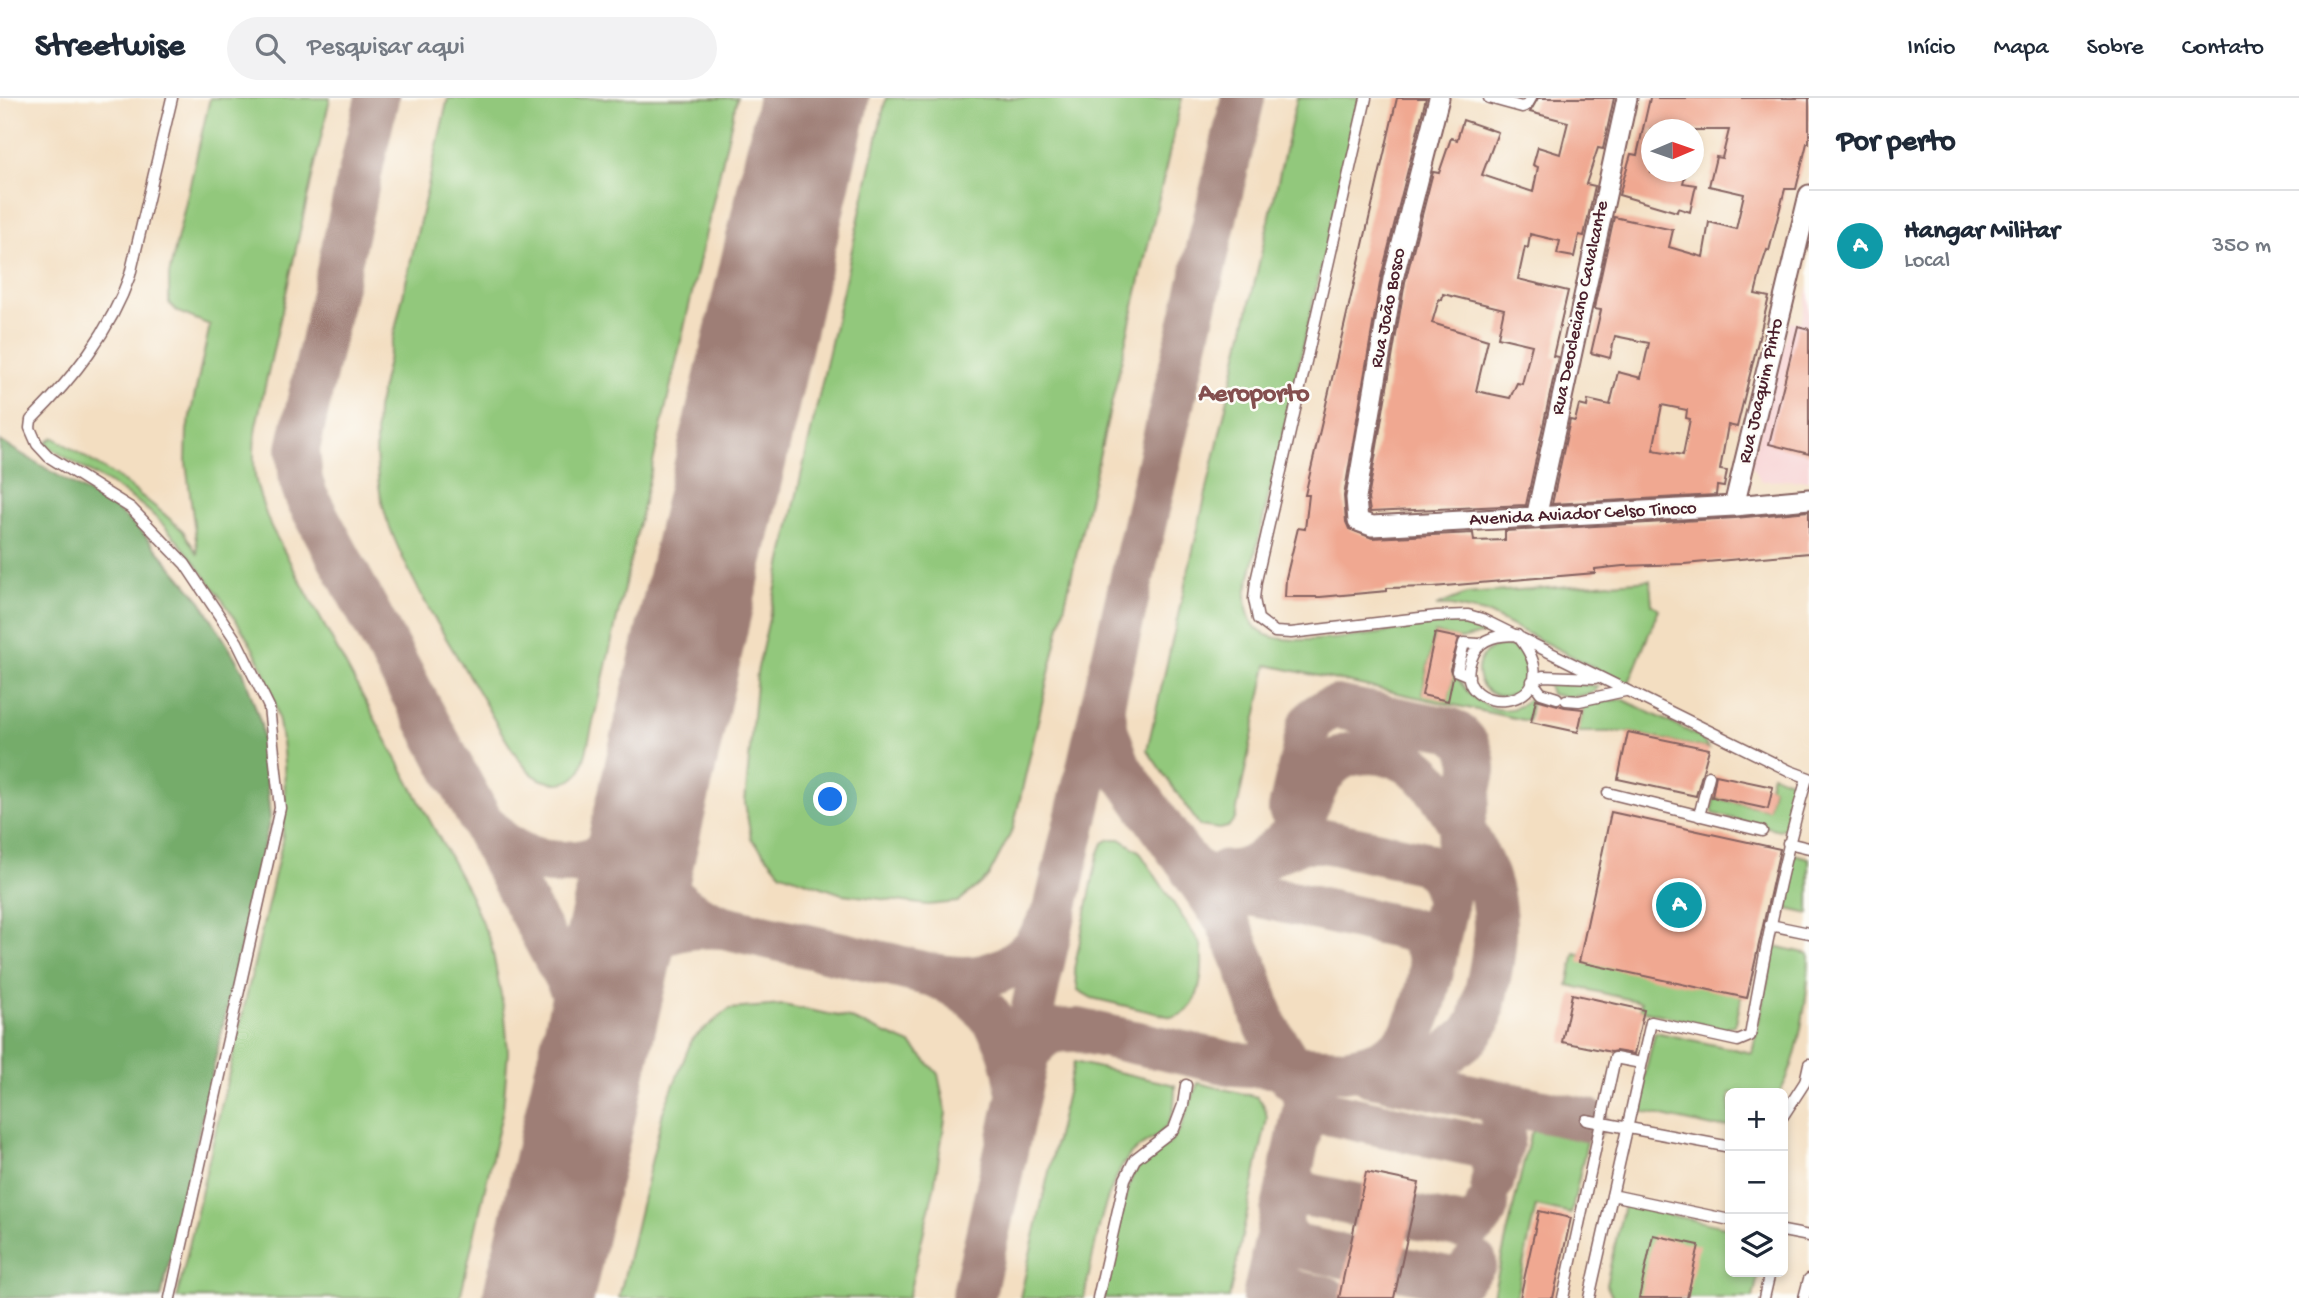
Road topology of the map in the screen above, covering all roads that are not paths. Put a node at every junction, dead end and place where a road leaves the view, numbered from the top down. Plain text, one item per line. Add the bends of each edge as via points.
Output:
1 (172, 98) edge
2 (1366, 98) edge
3 (1439, 98) edge
4 (1489, 98) edge
5 (1531, 98) edge
6 (1627, 98) edge
7 (1809, 195) edge
8 (1809, 499) edge
9 (1734, 506) junction
10 (1536, 517) junction
11 (1358, 521) joint
12 (1517, 635) junction
13 (1599, 678) junction
14 (1532, 681) junction
15 (1625, 691) junction
16 (1709, 776) dead end
17 (1808, 778) edge
18 (1608, 793) dead end
19 (1699, 816) junction
20 (1762, 831) dead end
21 (1788, 843) junction
22 (1809, 848) edge
23 (1770, 925) junction
24 (1809, 933) edge
25 (1641, 1063) junction
26 (1809, 1064) edge
27 (1186, 1085) dead end
28 (1788, 1108) edge
29 (1586, 1120) dead end
30 (1601, 1123) junction
31 (1626, 1128) junction
32 (1725, 1146) edge
33 (1612, 1195) junction
34 (1725, 1219) edge
35 (1788, 1232) edge
36 (1809, 1236) edge
37 (1769, 1277) edge
38 (1809, 1279) edge
39 (170, 1298) edge
40 (1098, 1298) edge
41 (1563, 1298) edge
42 (1589, 1298) edge
43 (1764, 1298) edge
44 (1804, 1298) edge

1 - 39 lane via 121,299 87,357 31,420 30,428 50,457 131,508 185,565 237,642 269,707 280,808
2 - 12 lane via 1256,581 1258,619 1275,632 1291,633 1468,615
3 - 11 street, Rua João Bosco via 1386,317 1356,498
4 - 5 lane via 1522,107
6 - 10 street, Rua Deocleciano Cavalcante
7 - 9 street, Rua Joaquim Pinto
8 - 9 street, Avenida Aviador Celso Tinoco
9 - 10 street, Avenida Aviador Celso Tinoco
10 - 11 street, Avenida Aviador Celso Tinoco via 1371,526
12 - 13 lane
12 - 14 lane via 1532,658
12 - 14 lane via 1498,636 1478,645 1469,676 1476,690 1492,701 1507,702
13 - 14 lane via 1543,676
13 - 15 lane
14 - 15 lane via 1541,694 1579,701
15 - 17 lane
16 - 19 lane
17 - 21 lane
18 - 19 lane
19 - 20 lane
21 - 22 lane
21 - 23 lane
23 - 24 lane
23 - 25 lane via 1750,1036 1738,1041 1651,1022
25 - 30 lane via 1615,1058
25 - 31 lane
26 - 28 lane via 1805,1082
27 - 40 lane via 1174,1129 1135,1159 1125,1179
29 - 30 lane
30 - 31 lane
30 - 41 lane
31 - 32 lane
31 - 33 lane
33 - 34 lane
33 - 42 lane
35 - 36 lane
37 - 43 lane
38 - 44 lane

